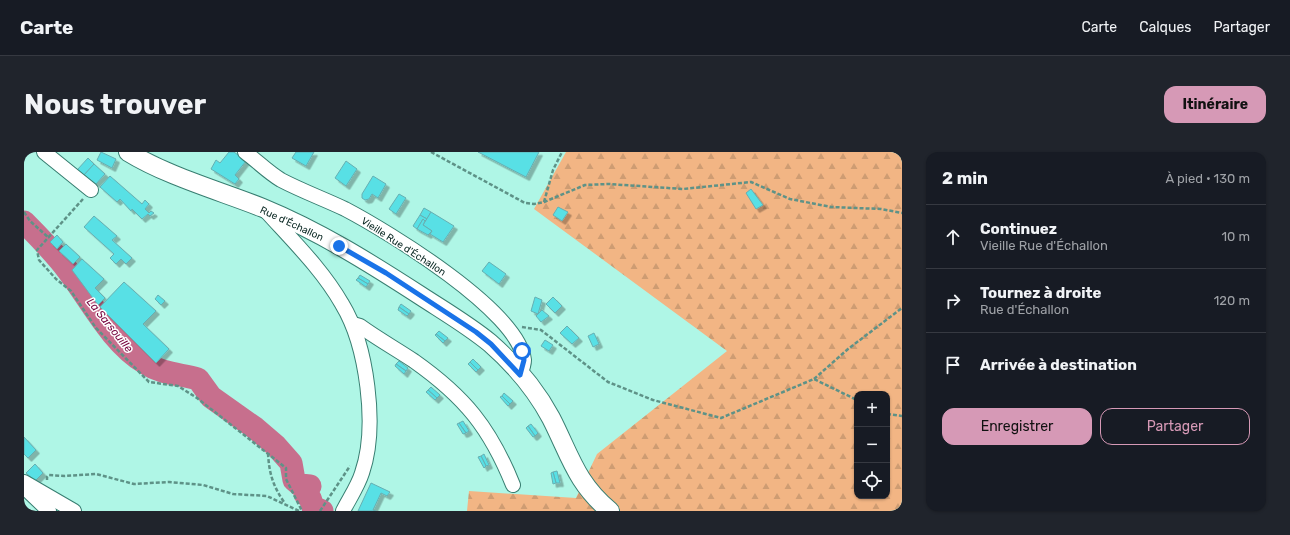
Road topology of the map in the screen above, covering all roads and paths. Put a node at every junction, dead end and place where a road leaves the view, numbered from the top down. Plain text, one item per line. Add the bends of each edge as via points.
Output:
1 (44, 152) edge
2 (128, 152) edge
3 (246, 152) edge
4 (431, 152) edge
5 (562, 152) edge
6 (91, 190) joint
7 (544, 202) junction
8 (263, 208) junction
9 (24, 212) edge
10 (902, 214) edge
11 (48, 238) junction
12 (902, 308) edge
13 (353, 324) junction
14 (506, 324) junction
15 (520, 375) junction
16 (814, 378) junction
17 (854, 398) edge
18 (890, 414) edge
19 (902, 416) edge
20 (268, 453) junction
21 (352, 462) dead end
22 (24, 482) edge
23 (513, 485) dead end
24 (24, 486) edge
25 (285, 503) junction
26 (50, 505) edge
27 (74, 511) edge
28 (300, 511) edge
29 (320, 511) edge
30 (343, 511) edge
31 (610, 511) edge

1 - 6 street
2 - 8 main road, Rue d'Échallon via 192,181
3 - 14 street, Vieille Rue d'Échallon via 281,179 344,209 420,254
4 - 7 path via 525,203
5 - 7 path via 553,170
6 - 11 path
7 - 10 path via 585,185 683,189 751,182 790,199 831,207 881,209
8 - 13 street via 325,279
8 - 15 main road, Rue d'Échallon via 303,226 392,277 476,332
9 - 11 path
11 - 20 path via 37,250 38,260 71,291 96,328 141,374 155,384 178,386
12 - 16 path
13 - 23 street via 360,326 428,371 469,407 500,454
13 - 30 street via 362,359 370,414 369,436 362,474
14 - 15 street, Vieille Rue d'Échallon via 522,351 524,360
14 - 16 path via 541,330 608,382 653,400 721,418
15 - 31 main road, Rue d'Échallon via 536,393 551,418 583,483
16 - 17 path
18 - 19 path
20 - 25 path via 275,489
20 - 28 path via 286,468 286,479
21 - 29 path
22 - 26 street
24 - 26 street
25 - 26 path via 267,496 233,494 203,485 170,482 134,484 96,474 49,474 46,480 52,493
25 - 28 path
26 - 27 street

